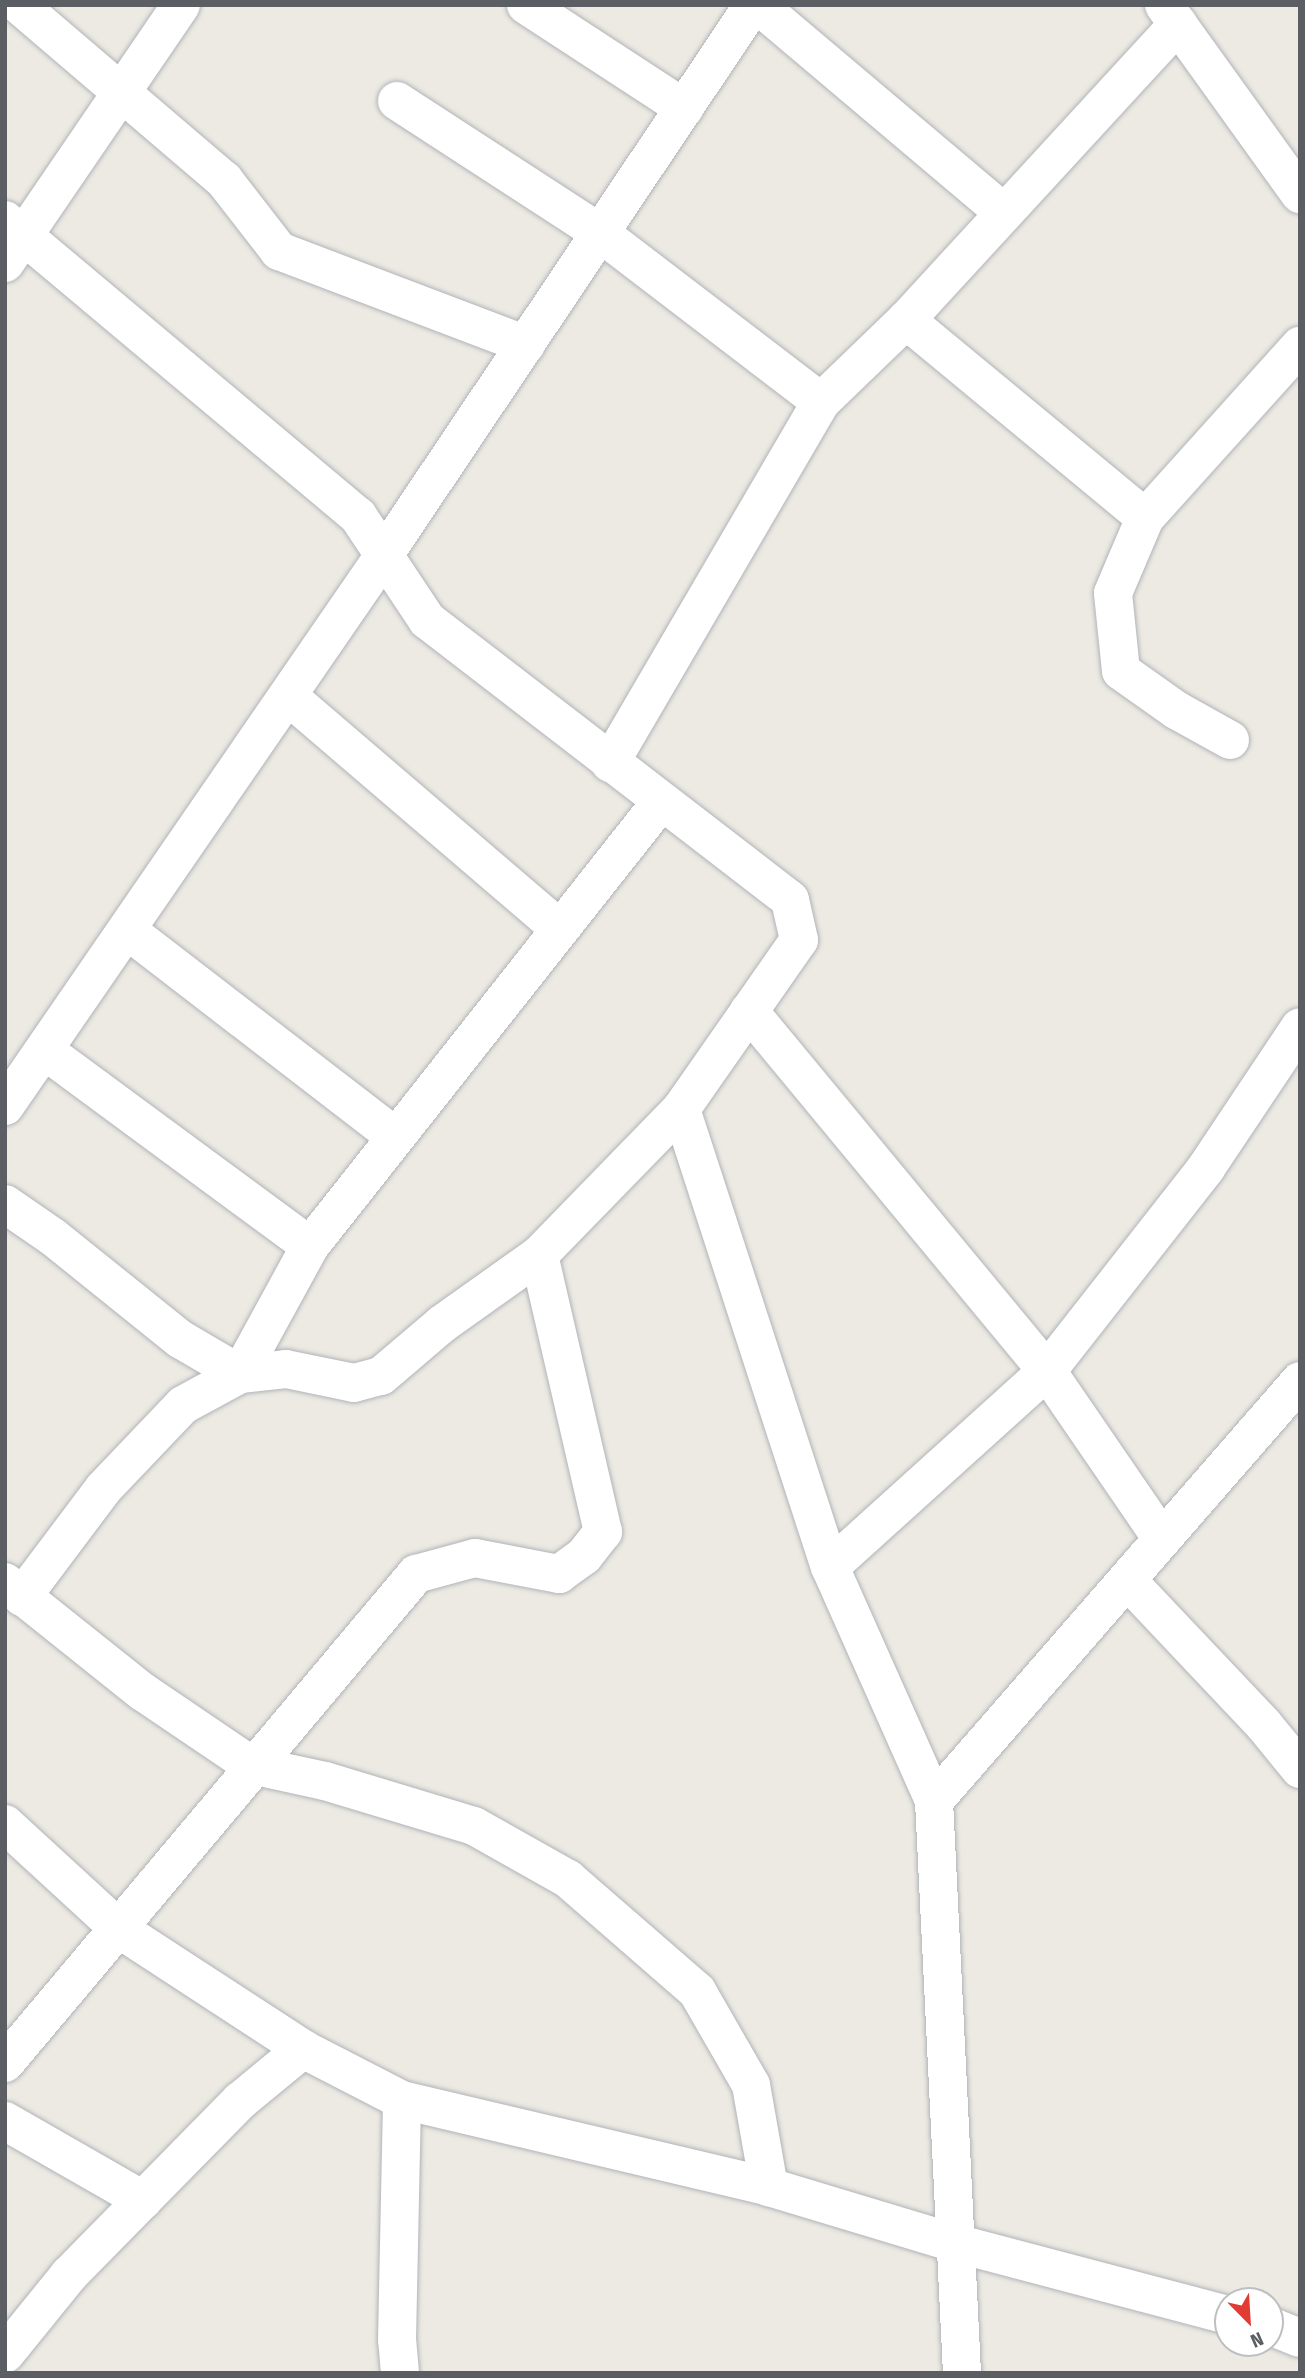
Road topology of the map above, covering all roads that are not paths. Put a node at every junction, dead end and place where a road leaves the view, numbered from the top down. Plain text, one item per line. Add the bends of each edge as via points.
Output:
1 (19, 5) edge
2 (181, 5) edge
3 (526, 5) edge
4 (756, 5) edge
5 (1171, 15) edge
6 (119, 94) junction
7 (397, 101) dead end
8 (684, 108) junction
9 (1300, 194) edge
10 (1004, 213) junction
11 (600, 233) junction
12 (12, 239) edge
13 (906, 320) junction
14 (526, 345) junction
15 (1300, 346) edge
16 (821, 402) junction
17 (1144, 518) junction
18 (382, 558) junction
19 (288, 696) junction
20 (1230, 740) dead end
21 (610, 763) junction
22 (660, 803) junction
23 (560, 929) junction
24 (127, 930) junction
25 (749, 1011) junction
26 (1300, 1027) edge
27 (44, 1050) junction
28 (5, 1106) edge
29 (681, 1109) junction
30 (396, 1137) junction
31 (5, 1204) edge
32 (310, 1246) junction
33 (539, 1255) junction
34 (1047, 1371) junction
35 (240, 1374) junction
36 (1300, 1381) edge
37 (1162, 1539) junction
38 (830, 1567) junction
39 (1127, 1580) junction
40 (14, 1590) edge
41 (251, 1765) junction
42 (1300, 1769) edge
43 (934, 1801) junction
44 (5, 1824) edge
45 (120, 1929) junction
46 (303, 2049) junction
47 (5, 2063) edge
48 (402, 2100) junction
49 (5, 2121) edge
50 (769, 2187) junction
51 (143, 2200) junction
52 (956, 2244) junction
53 (1214, 2311) edge
54 (5, 2354) edge
55 (400, 2373) edge
56 (962, 2373) edge

1 - 6 street
2 - 6 street
3 - 8 street
4 - 8 street
4 - 10 street
5 - 9 street
5 - 10 street
6 - 12 street
6 - 14 street via 224,180 279,251
7 - 11 street
8 - 11 street
10 - 13 street
11 - 14 street
11 - 16 street
12 - 18 street via 358,516
13 - 16 street
13 - 17 street
14 - 18 street
15 - 17 street
16 - 21 street
17 - 20 street via 1113,593 1121,671 1176,710
18 - 19 street
18 - 21 street via 427,620
19 - 23 street
19 - 24 street
21 - 22 street
22 - 23 street
22 - 25 street via 790,900 799,940
23 - 30 street
24 - 27 street
24 - 30 street
25 - 29 street
25 - 34 street
26 - 34 street via 1206,1168
27 - 28 street
27 - 32 street
29 - 33 street
29 - 38 street
30 - 32 street
31 - 35 street via 180,1339
32 - 35 street
33 - 35 street via 442,1324 381,1376 354,1382 286,1369
33 - 41 street via 603,1532 584,1556 559,1574 475,1558 416,1574
34 - 37 street
34 - 38 street
35 - 40 street via 183,1405
36 - 37 street
37 - 39 street
38 - 43 street
39 - 42 street via 1264,1724
39 - 43 street
40 - 41 street via 143,1692
41 - 45 street
41 - 50 street via 325,1781 474,1826 568,1879 697,1991 751,2085
43 - 52 street
44 - 45 street
45 - 46 street
45 - 47 street
46 - 48 street
46 - 51 street via 240,2101
48 - 50 street
48 - 55 street
49 - 51 street
50 - 52 street
51 - 54 street via 69,2275
52 - 53 street
52 - 56 street

